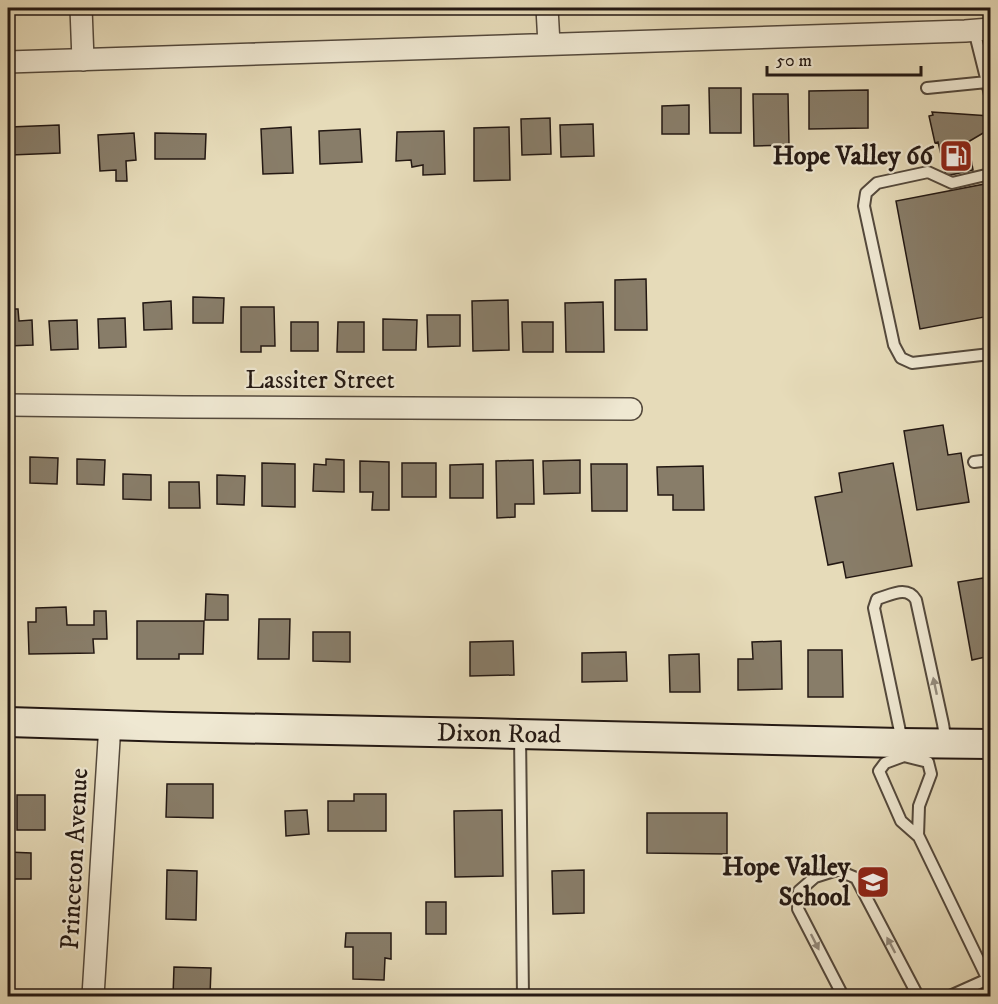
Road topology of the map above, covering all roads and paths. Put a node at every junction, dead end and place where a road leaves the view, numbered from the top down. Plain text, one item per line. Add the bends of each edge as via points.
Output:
1 (81, 8) edge
2 (547, 8) edge
3 (982, 30) edge
4 (549, 44) junction
5 (83, 60) junction
6 (8, 62) edge
7 (989, 82) edge
8 (927, 88) dead end
9 (990, 95) edge
10 (990, 174) edge
11 (990, 354) edge
12 (8, 405) edge
13 (632, 409) dead end
14 (990, 460) edge
15 (974, 462) dead end
16 (8, 722) edge
17 (110, 724) junction
18 (520, 734) junction
19 (946, 744) junction
20 (990, 744) edge
21 (903, 750) junction
22 (918, 835) junction
23 (989, 981) edge
24 (93, 996) edge
25 (523, 996) edge
26 (843, 996) edge
27 (918, 996) edge
28 (951, 996) edge

1 - 5 street
2 - 4 street
3 - 4 street
3 - 7 lane
4 - 5 street
5 - 6 street
7 - 8 lane
7 - 9 lane
10 - 11 lane via 952,183 928,172 877,183 866,193 864,206 894,345 901,358 912,363
12 - 13 street, Lassiter Street
14 - 15 lane
16 - 17 street, Dixon Road
17 - 18 street, Dixon Road
17 - 24 street, Princeton Avenue
18 - 21 street, Dixon Road
18 - 25 lane
19 - 20 street, Dixon Road
19 - 21 street, Dixon Road
19 -> 21 lane via 916,600 905,591 878,599 874,608
21 - 22 lane via 928,762 931,774 919,806
21 - 22 lane via 879,771 901,820
22 - 23 lane
23 - 28 lane
27 -> 26 lane via 856,878 837,870 814,877 799,891 798,909

